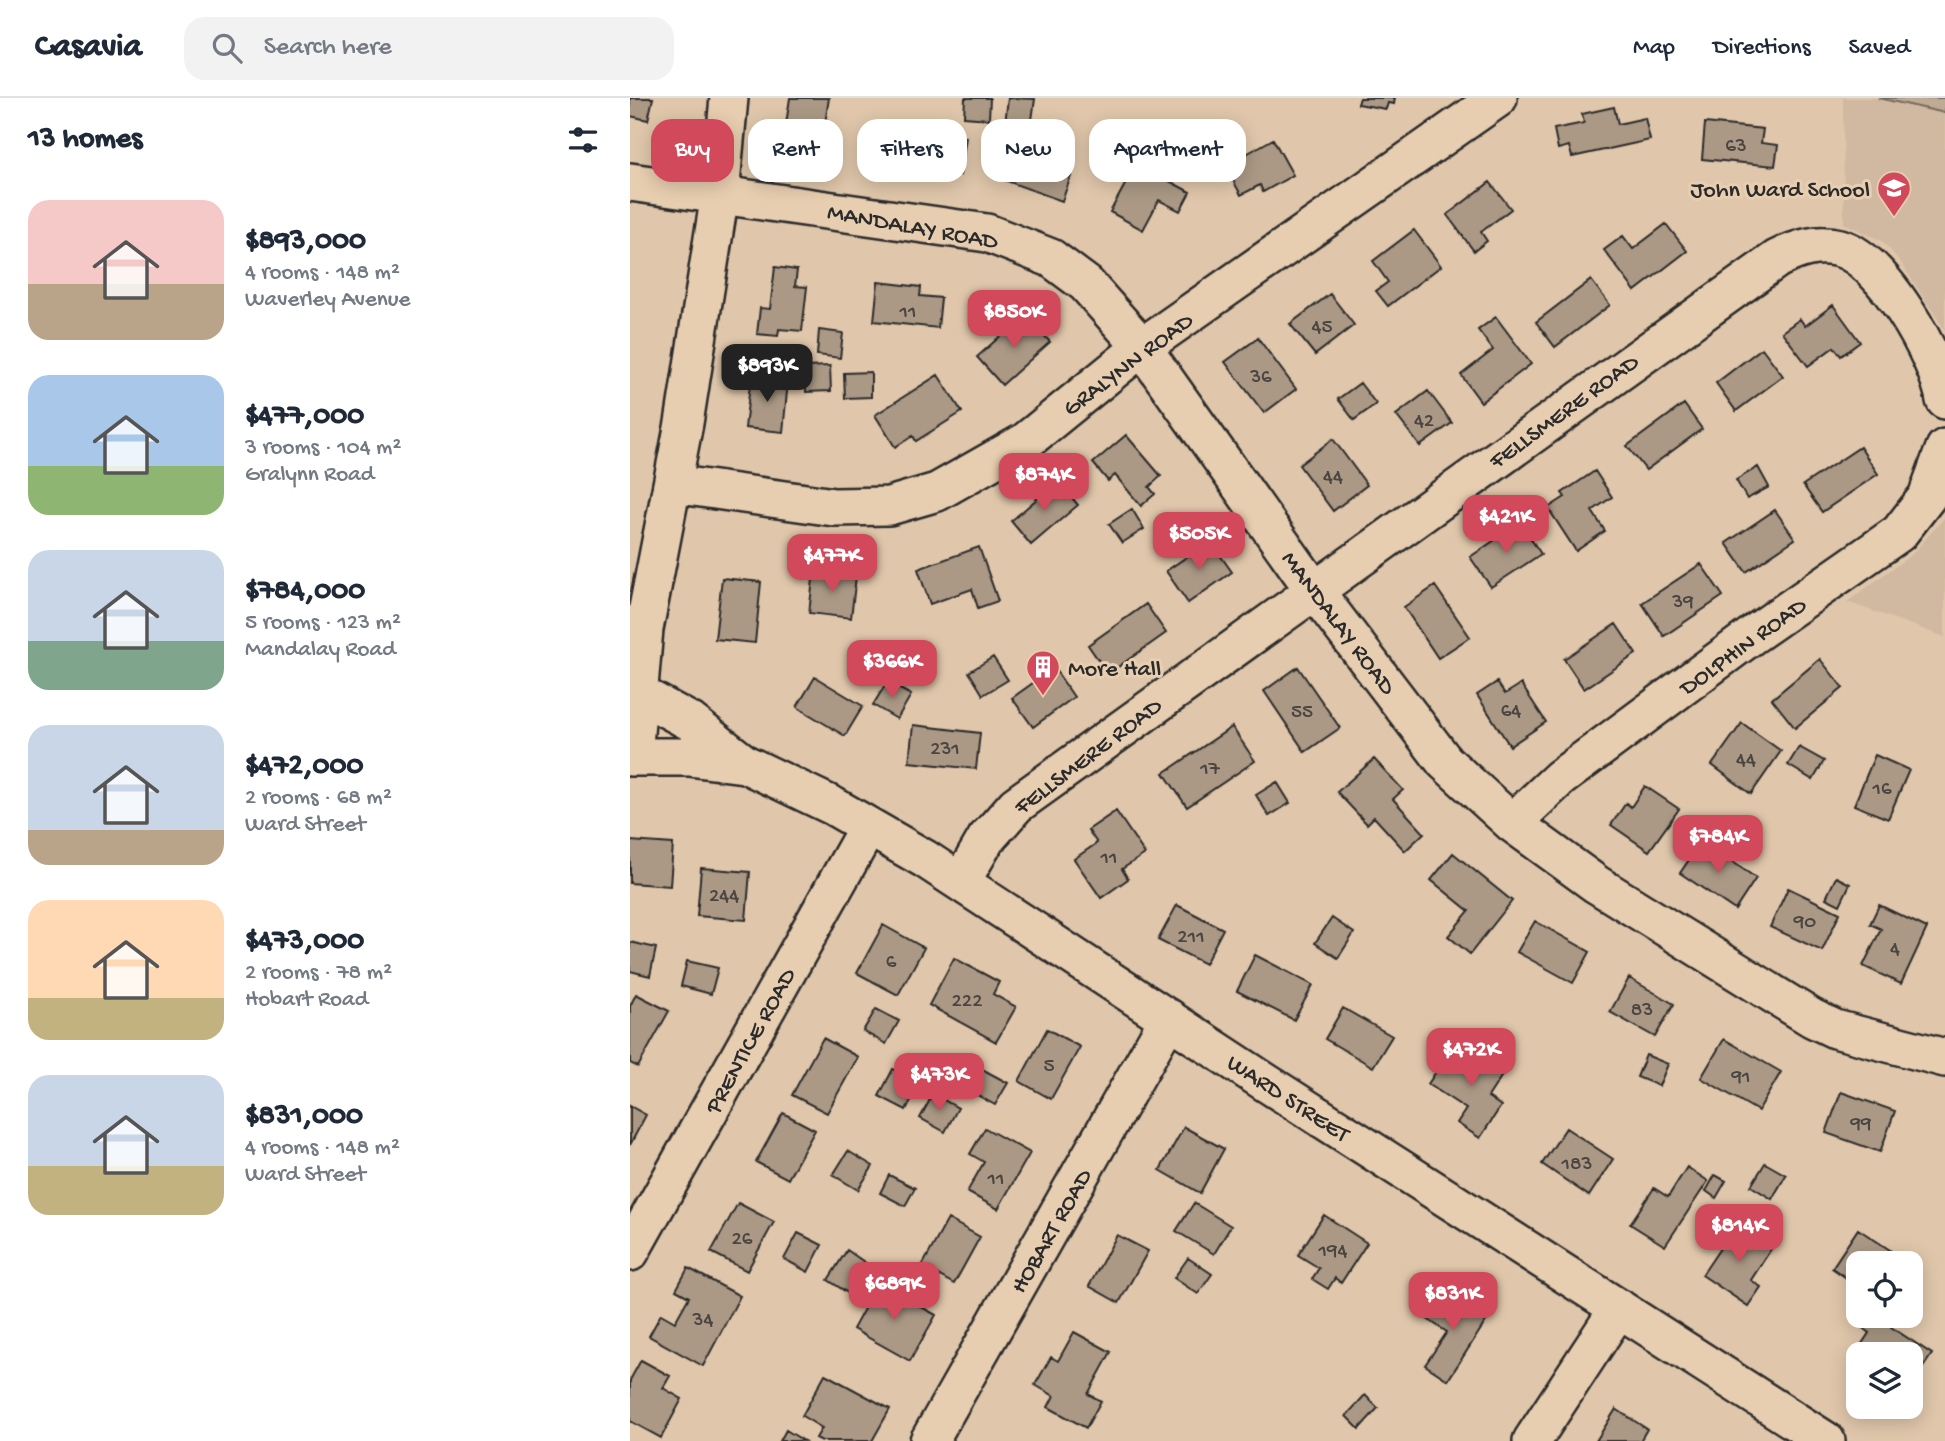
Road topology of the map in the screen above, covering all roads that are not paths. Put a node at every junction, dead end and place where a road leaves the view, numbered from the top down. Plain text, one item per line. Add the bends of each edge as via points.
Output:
1 (729, 98) edge
2 (1498, 98) edge
3 (630, 182) edge
4 (720, 194) junction
5 (1142, 347) junction
6 (1942, 375) edge
7 (1945, 448) edge
8 (673, 484) junction
9 (1314, 590) junction
10 (632, 691) edge
11 (632, 756) edge
12 (745, 764) junction
13 (1512, 823) junction
14 (868, 827) junction
15 (961, 882) junction
16 (1169, 1018) junction
17 (1941, 1049) edge
18 (630, 1252) edge
19 (1619, 1308) junction
20 (929, 1441) edge
21 (1532, 1441) edge
22 (1826, 1441) edge

1 - 4 street
2 - 5 street, GRALYNN ROAD
3 - 4 street, MANDALAY ROAD
4 - 5 street, MANDALAY ROAD via 987,233 1051,258 1086,284
4 - 8 street
5 - 8 street, GRALYNN ROAD via 1025,442 913,501 834,507
5 - 9 street, MANDALAY ROAD
6 - 9 street, FELLSMERE ROAD via 1888,290 1860,258 1840,248 1817,245 1792,252 1761,268
7 - 13 street, DOLPHIN ROAD via 1927,497 1899,533 1576,766
8 - 10 street
9 - 13 street, MANDALAY ROAD via 1445,762
9 - 15 street, FELLSMERE ROAD via 1016,805 986,839
10 - 11 street
10 - 12 street, WARD STREET via 691,722
11 - 12 street, WARD STREET
12 - 14 street, WARD STREET
13 - 17 street, MANDALAY ROAD via 1596,884 1812,1018 1836,1029
14 - 15 street, WARD STREET
14 - 18 street, PRENTICE ROAD
15 - 16 street, WARD STREET
16 - 19 street, WARD STREET
16 - 20 street, HOBART ROAD
19 - 21 street
19 - 22 street, WARD STREET

